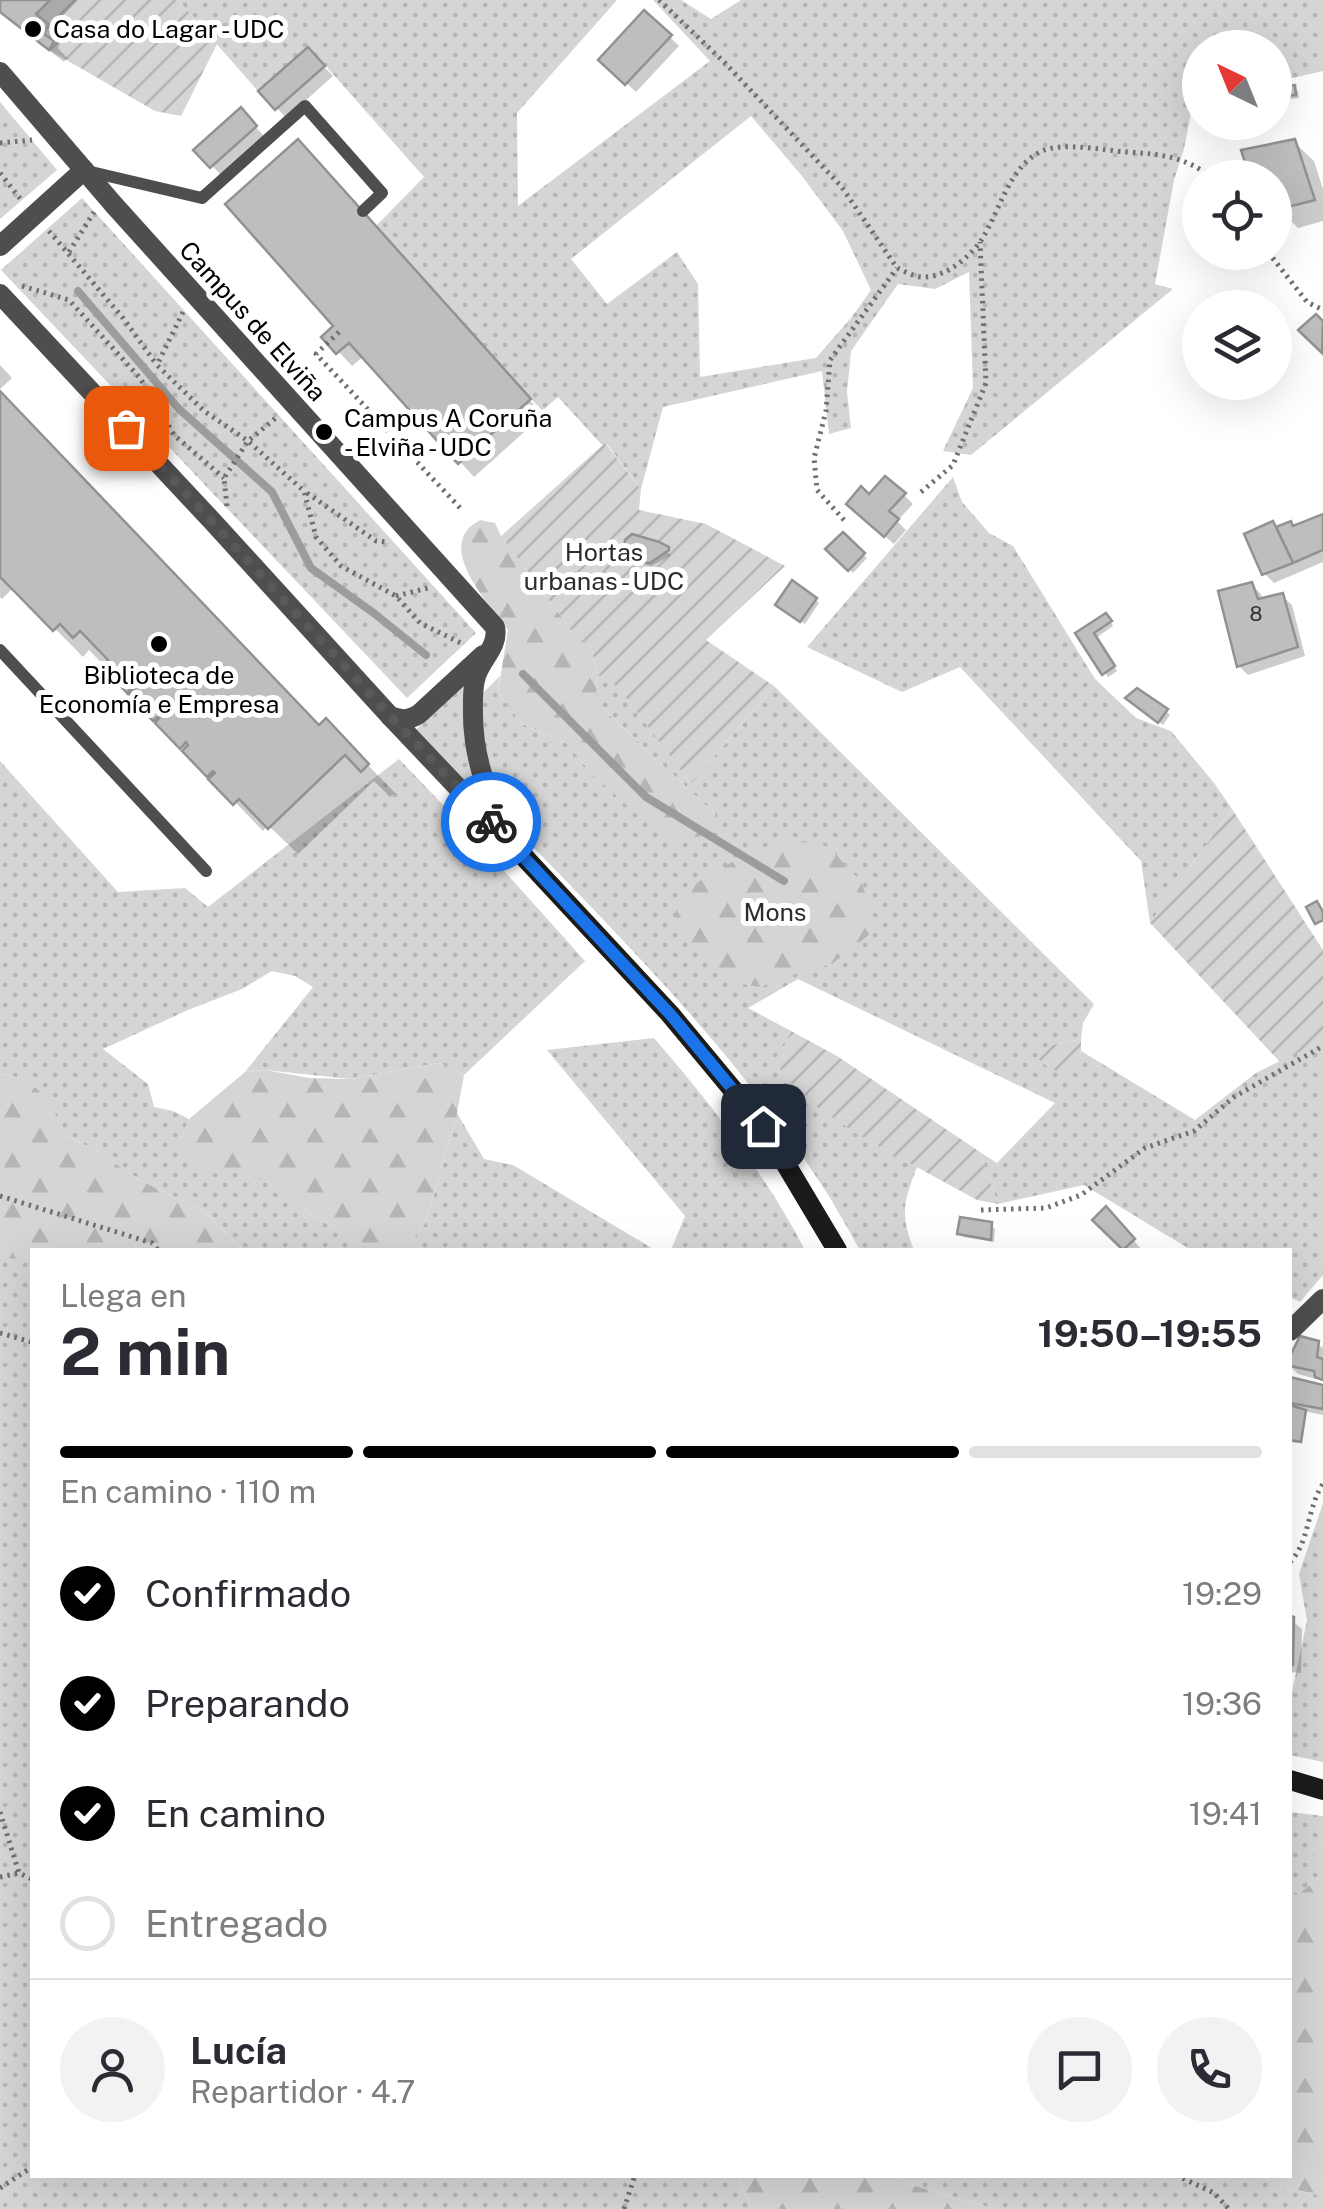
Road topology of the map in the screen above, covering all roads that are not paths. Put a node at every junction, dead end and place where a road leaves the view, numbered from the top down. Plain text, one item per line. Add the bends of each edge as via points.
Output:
1 (0, 72) edge
2 (84, 170) junction
3 (362, 211) dead end
4 (0, 246) edge
5 (1, 295) edge
6 (0, 650) edge
7 (488, 650) junction
8 (390, 716) junction
9 (514, 846) junction
10 (206, 872) dead end
11 (836, 1248) edge
12 (1323, 1299) edge
13 (1292, 1329) edge
14 (1292, 1781) edge
15 (1323, 1790) edge

1 - 2 street, Campus de Elviña
2 - 3 lane via 202,198 306,106 382,192
2 - 4 street
2 - 7 street, Campus de Elviña via 495,627
5 - 8 street
6 - 10 lane
7 - 8 street via 419,714
7 - 9 street via 473,691 473,744
8 - 9 street
9 - 11 street via 763,1126
12 - 13 street
14 - 15 street

